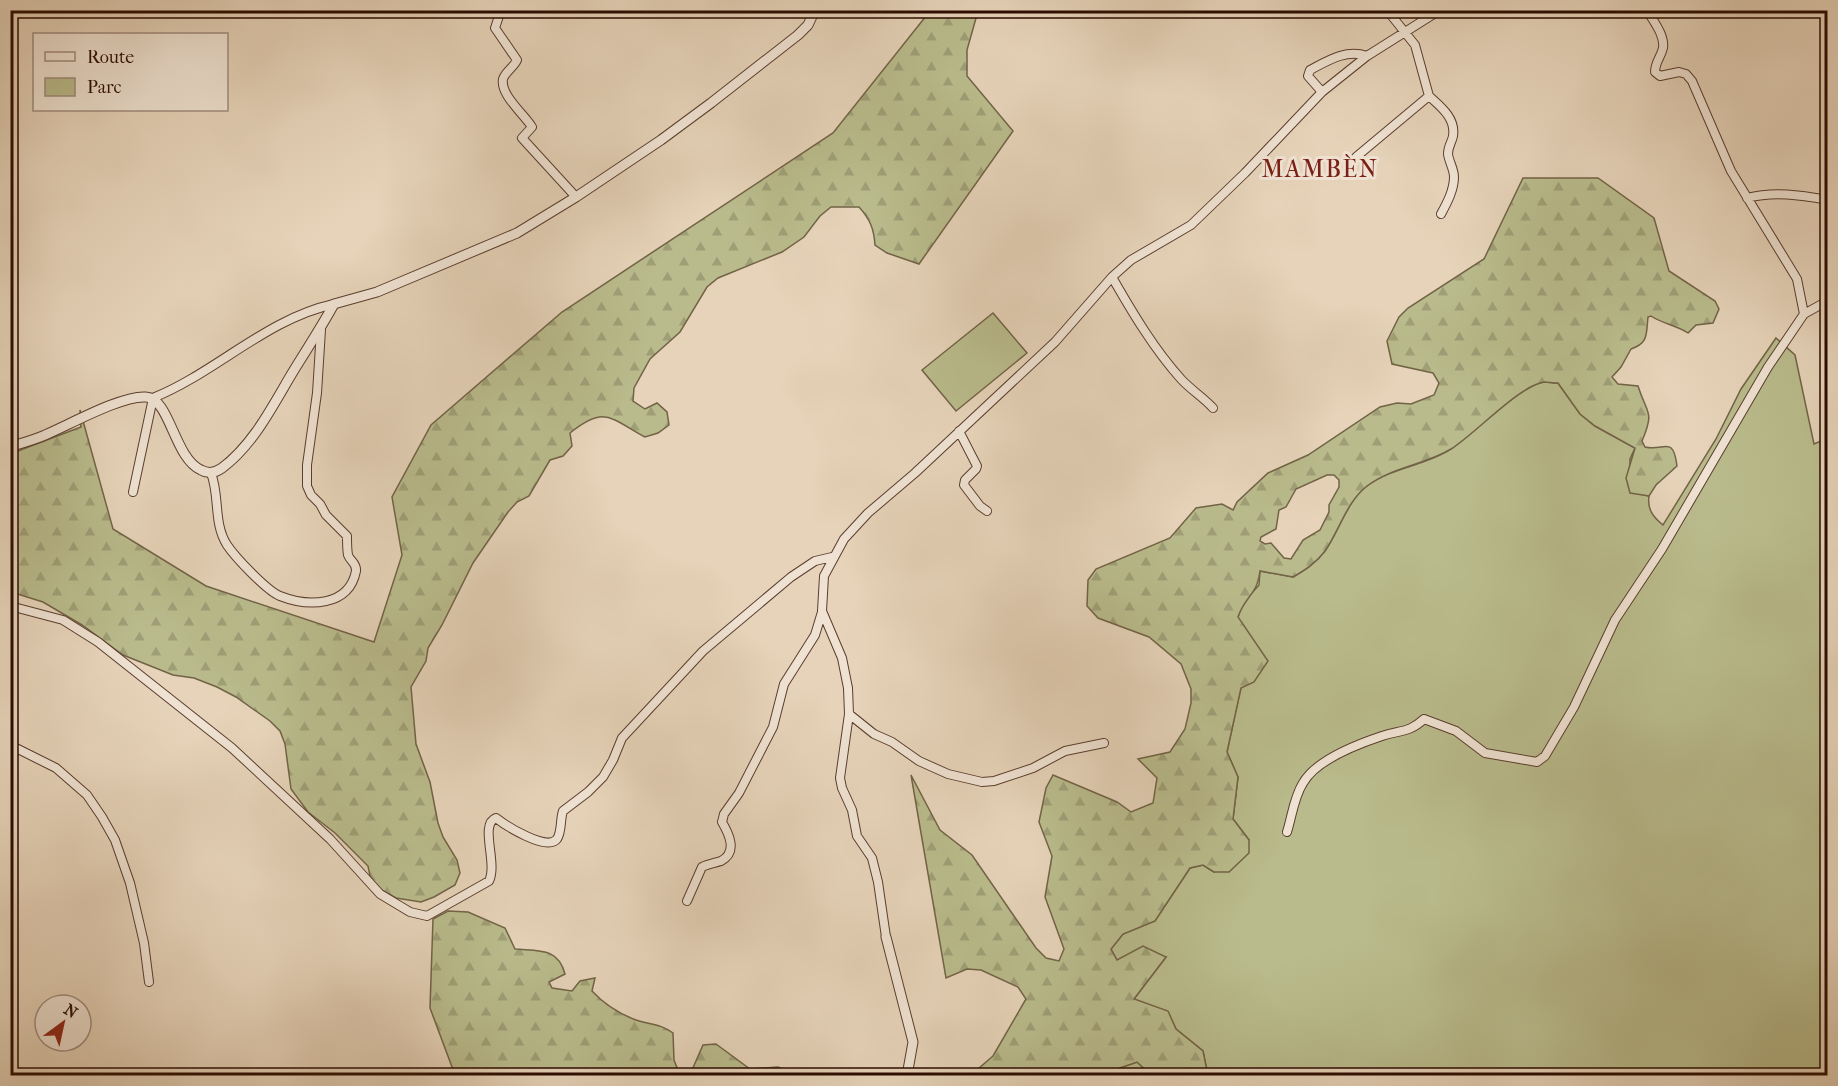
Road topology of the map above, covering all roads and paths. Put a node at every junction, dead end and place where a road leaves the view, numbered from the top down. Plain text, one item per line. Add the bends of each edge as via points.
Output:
1 (501, 10) edge
2 (815, 10) edge
3 (1387, 10) edge
4 (1440, 10) edge
5 (1647, 10) edge
6 (1404, 33) junction
7 (1367, 56) junction
8 (1322, 92) junction
9 (1429, 96) junction
10 (1356, 157) dead end
11 (576, 197) junction
12 (1747, 198) junction
13 (1827, 200) edge
14 (1442, 214) dead end
15 (1112, 277) junction
16 (1827, 303) edge
17 (334, 304) junction
18 (1804, 314) junction
19 (321, 330) junction
20 (153, 398) junction
21 (1213, 408) dead end
22 (959, 431) junction
23 (10, 447) edge
24 (211, 473) junction
25 (133, 492) dead end
26 (987, 511) dead end
27 (832, 557) junction
28 (10, 606) edge
29 (822, 610) junction
30 (849, 714) junction
31 (1104, 743) dead end
32 (10, 745) edge
33 (1287, 832) dead end
34 (687, 901) dead end
35 (886, 937) joint
36 (149, 982) dead end
37 (905, 1076) edge

1 - 11 street via 495,28 517,60 503,81 506,92 532,127 522,138
2 - 11 street via 798,34 711,103
3 - 6 street
4 - 6 street
5 - 12 street via 1662,38 1655,72 1660,76 1679,72 1692,81
6 - 7 street
6 - 9 street via 1415,45
7 - 8 street
7 - 8 street via 1344,54 1310,70 1308,76
8 - 15 street via 1191,225 1131,260
9 - 10 street
9 - 14 street via 1444,109 1453,125 1448,155 1454,177
11 - 17 street via 517,232 377,292
12 - 13 street via 1769,194
12 - 18 street via 1797,279
15 - 21 street via 1173,370
15 - 22 street via 1056,342
16 - 18 street
17 - 19 street
17 - 20 street via 298,314 183,385
18 - 33 street via 1615,620 1574,707 1545,756 1537,762 1485,753 1456,731 1424,719 1407,731 1352,748 1312,772 1299,790
19 - 24 street via 246,444 221,469
19 - 24 street via 307,486 326,515 347,536 348,555 356,571 342,596 320,602 300,601 269,590 225,542
20 - 23 street via 128,400
20 - 24 street via 160,404 178,447 199,470
20 - 25 street
22 - 26 street via 976,466 964,485
22 - 27 street via 868,513
27 - 28 street via 815,561 791,577 703,651 626,733 603,777 563,811 555,842 532,838 492,818 488,829 493,874 489,881 427,916 410,912 380,894 330,839 232,748 98,642 63,620
27 - 29 street via 824,576
29 - 30 street via 842,658
29 - 34 street via 815,635 784,684 773,727 724,814 722,822 730,834 729,852 723,860 702,867
30 - 31 street via 919,762 982,782 1033,768 1065,751
30 - 35 street via 840,778 857,836 872,858
32 - 36 street via 56,768 87,795 102,817 130,883
35 - 37 street via 913,1042

